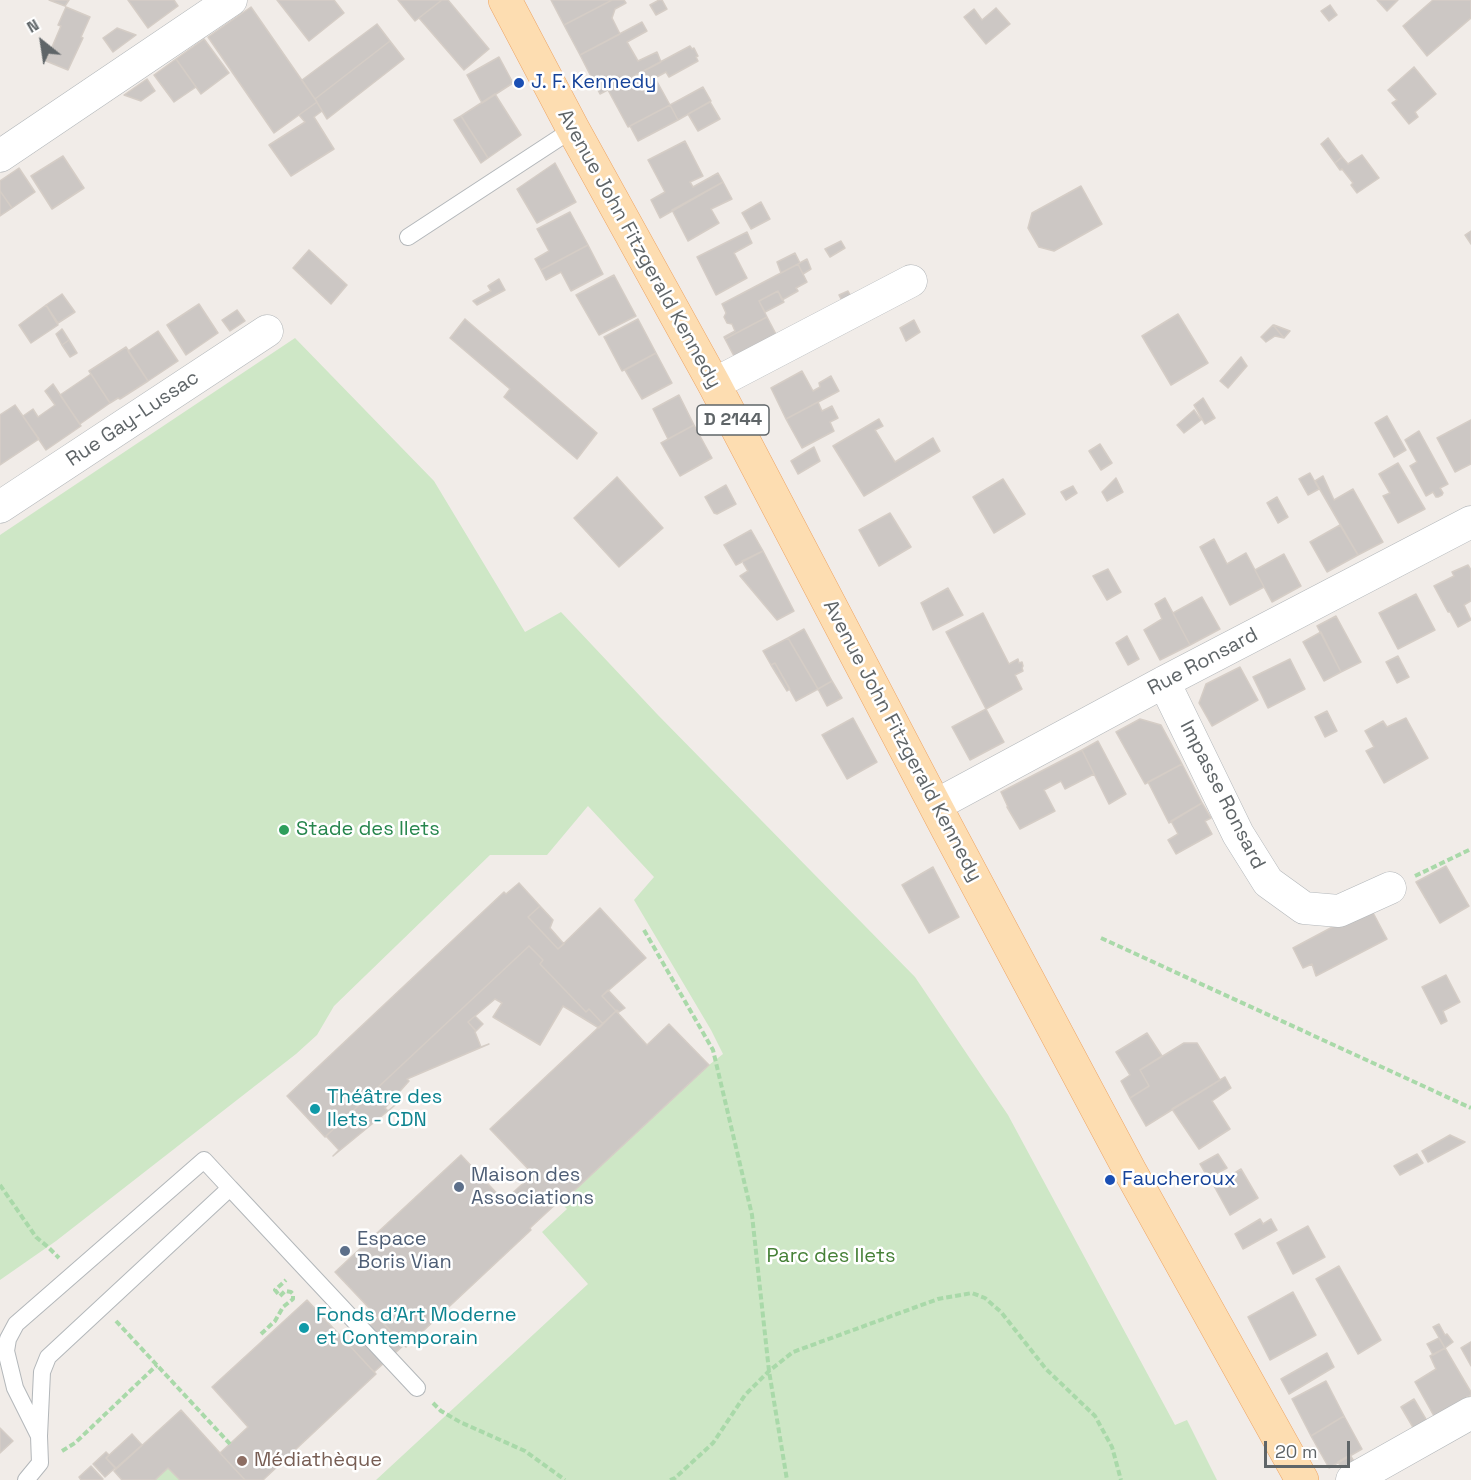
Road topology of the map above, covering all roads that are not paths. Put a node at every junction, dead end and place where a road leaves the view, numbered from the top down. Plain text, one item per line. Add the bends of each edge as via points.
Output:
1 (231, 0) edge
2 (505, 0) edge
3 (195, 10) edge
4 (573, 129) junction
5 (0, 156) edge
6 (408, 237) dead end
7 (911, 281) dead end
8 (267, 331) dead end
9 (714, 384) junction
10 (0, 507) edge
11 (1471, 522) edge
12 (1164, 682) junction
13 (936, 805) junction
14 (1390, 888) road end
15 (230, 1188) junction
16 (417, 1388) road end
17 (1471, 1413) edge
18 (39, 1436) junction
19 (26, 1480) edge
20 (1302, 1480) edge
21 (1353, 1480) edge

1 - 3 street
2 - 4 main road, Avenue John Fitzgerald Kennedy / D 2144
3 - 5 street
4 - 6 lane
4 - 9 main road, Avenue John Fitzgerald Kennedy / D 2144
7 - 9 street
8 - 10 street, Rue Gay-Lussac
9 - 13 main road, Avenue John Fitzgerald Kennedy / D 2144
11 - 12 street, Rue Ronsard
12 - 13 street, Rue Ronsard
12 - 14 street, Impasse Ronsard via 1239,834 1268,882 1304,908 1339,910
13 - 20 main road, Avenue John Fitzgerald Kennedy / D 2144 via 1130,1171
15 - 16 lane
15 - 18 lane via 48,1357 42,1372
15 - 18 lane via 204,1160 16,1324 6,1351 15,1388
17 - 21 street
18 - 19 lane via 40,1463

